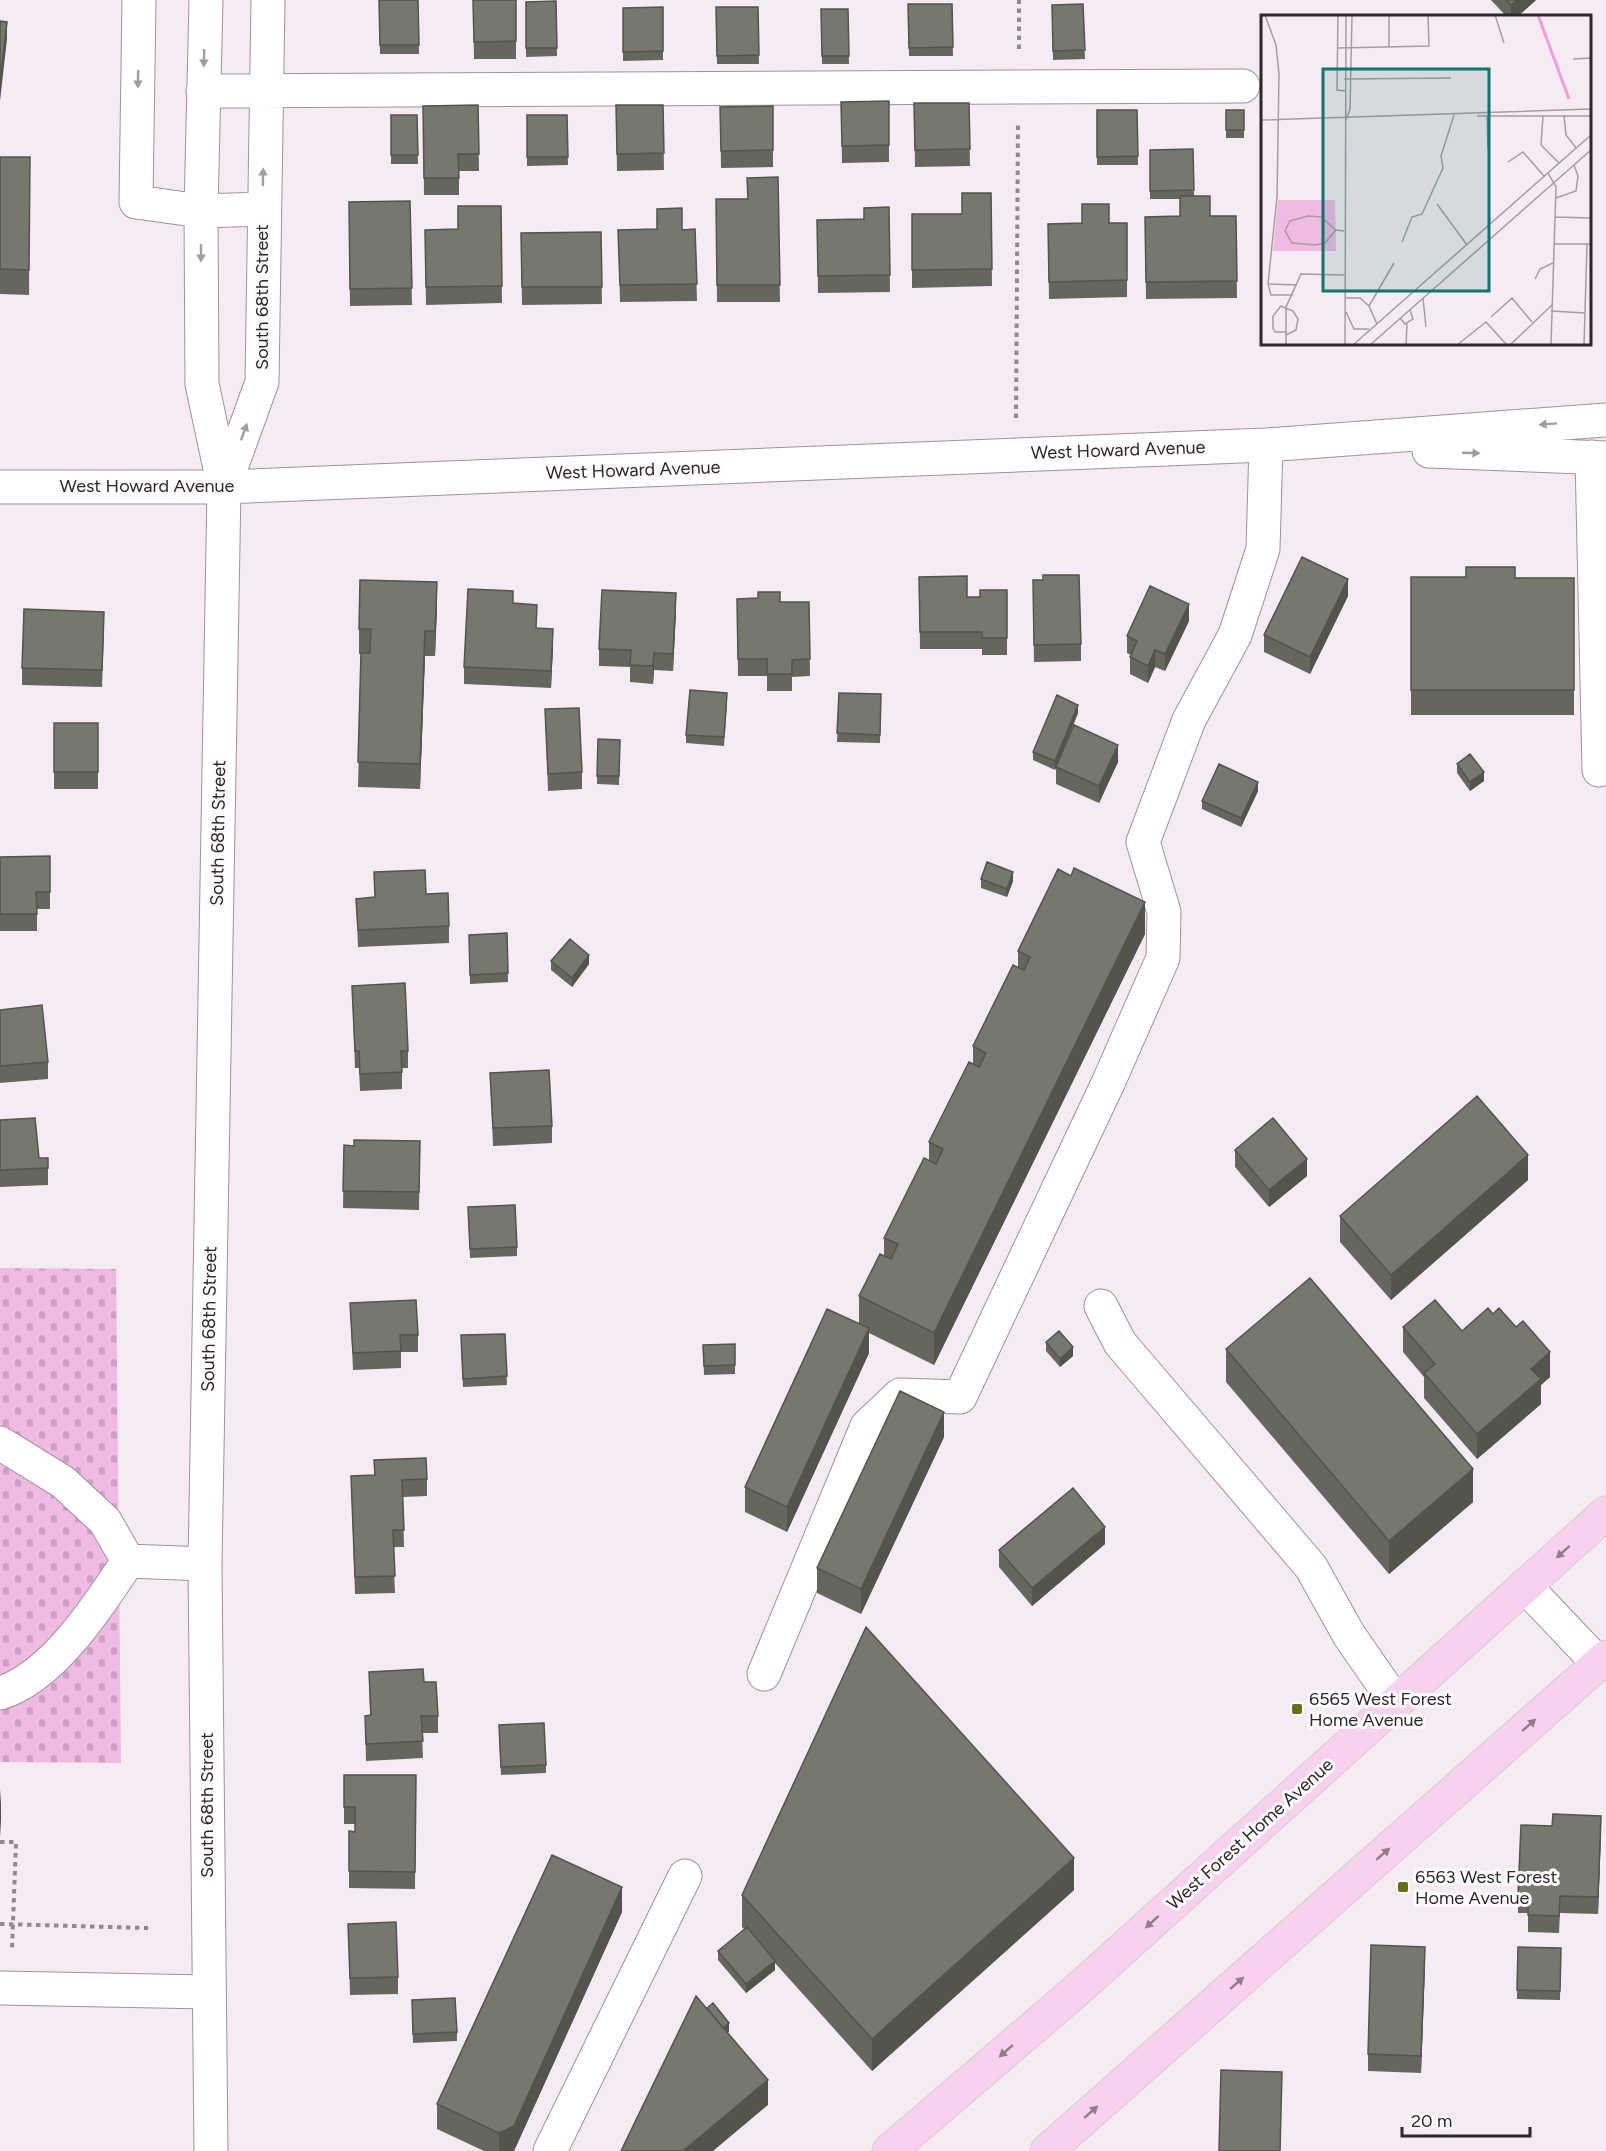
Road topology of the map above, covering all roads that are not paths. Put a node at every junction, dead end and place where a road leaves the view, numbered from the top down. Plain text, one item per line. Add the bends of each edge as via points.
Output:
1 (139, 0) edge
2 (206, 0) edge
3 (268, 0) edge
4 (1243, 86) dead end
5 (203, 91) junction
6 (265, 91) junction
7 (263, 209) junction
8 (201, 211) junction
9 (1606, 420) edge
10 (1266, 445) junction
11 (1599, 458) edge
12 (0, 487) edge
13 (224, 487) junction
14 (1599, 770) dead end
15 (1101, 1306) dead end
16 (0, 1443) edge
17 (1606, 1513) edge
18 (128, 1561) junction
19 (205, 1564) junction
20 (1526, 1586) junction
21 (1602, 1660) edge
22 (764, 1674) dead end
23 (0, 1693) edge
24 (1396, 1703) junction
25 (685, 1876) dead end
26 (5, 1988) edge
27 (208, 1992) junction
28 (211, 2151) edge
29 (550, 2151) edge
30 (889, 2151) edge
31 (1047, 2151) edge

1 -> 8 street, South 68th Street via 136,202
2 -> 5 street, South 68th Street
3 - 6 street, South 68th Street
4 - 6 street
5 - 6 street
5 - 8 street, South 68th Street
7 -> 6 street, South 68th Street
7 - 8 street, South 68th Street
13 -> 7 street, South 68th Street via 262,382
8 -> 13 street, South 68th Street via 202,384
9 -> 10 street, West Howard Avenue
10 -> 11 street, West Howard Avenue
10 - 13 street, West Howard Avenue
10 - 22 street via 1263,549 1235,635 1189,720 1143,842 1164,912 1163,958 960,1397 900,1395 867,1426
11 - 14 street
12 - 13 street, West Howard Avenue
13 - 19 street, South 68th Street
15 - 24 street via 1120,1343 1311,1567 1348,1635
16 - 18 street via 63,1482 105,1521
17 -> 20 main road, West Forest Home Avenue
18 - 19 street
18 - 23 street via 96,1610 41,1670 18,1687
19 - 27 street, South 68th Street
20 - 21 street
20 - 24 main road, West Forest Home Avenue
31 -> 21 main road
24 -> 30 main road, West Forest Home Avenue via 1076,1991
25 - 29 street
26 - 27 street
27 - 28 street, South 68th Street

